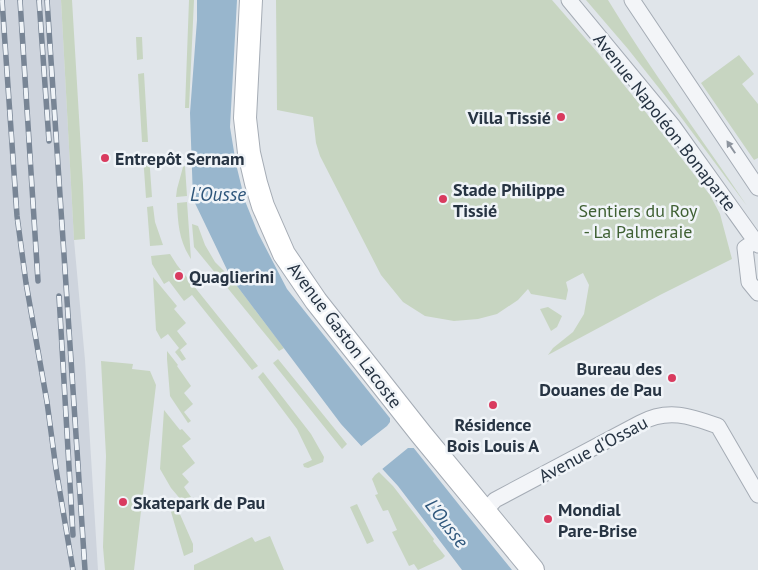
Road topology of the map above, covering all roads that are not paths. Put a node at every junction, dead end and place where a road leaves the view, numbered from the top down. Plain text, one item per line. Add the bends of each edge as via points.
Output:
1 (569, 0) edge
2 (632, 0) edge
3 (251, 9) edge
4 (758, 188) edge
5 (757, 243) edge
6 (758, 293) edge
7 (758, 495) edge
8 (485, 511) junction
9 (533, 570) edge

1 - 5 street, Avenue Napoléon Bonaparte via 673,126
4 -> 2 street
3 - 8 main road, Avenue Gaston Lacoste via 245,118 249,152 262,206 284,254 316,301
5 - 6 street via 745,248 749,282
7 - 8 street, Avenue d'Ossau via 718,426 687,415 666,414 640,423 495,500
8 - 9 main road, Avenue Gaston Lacoste

